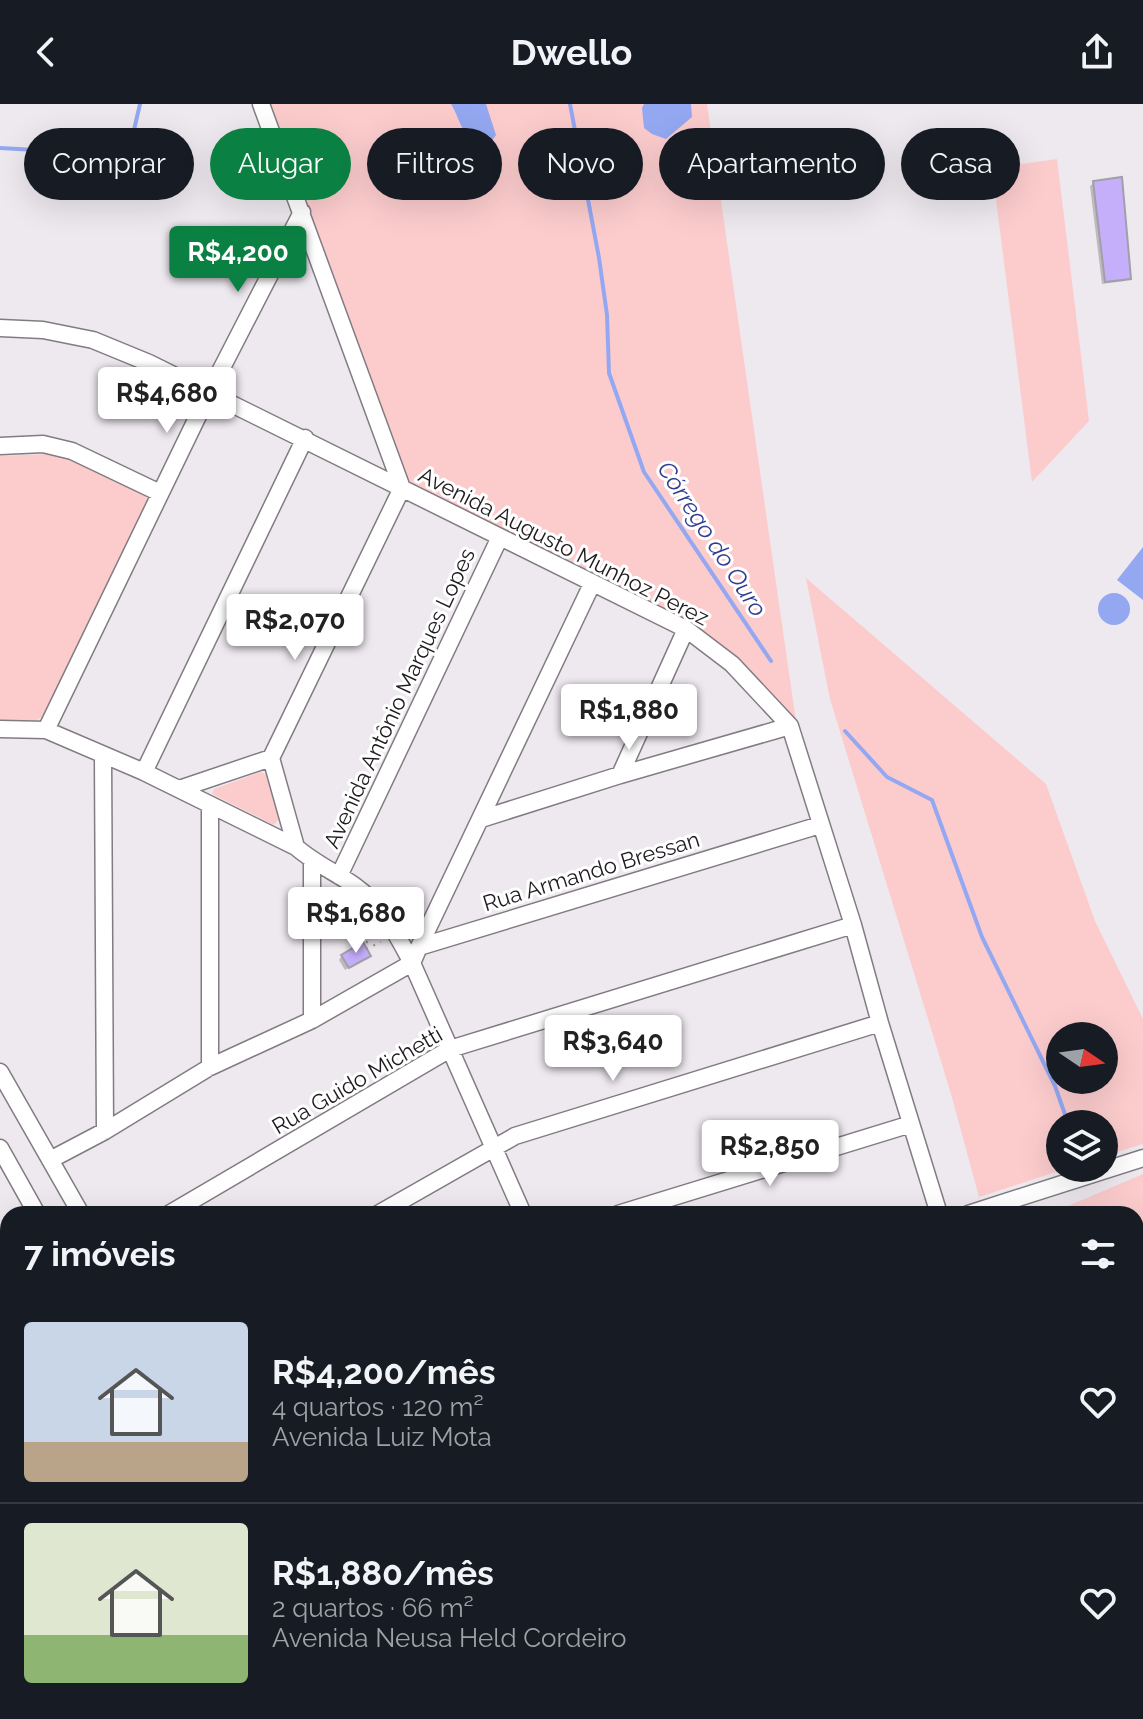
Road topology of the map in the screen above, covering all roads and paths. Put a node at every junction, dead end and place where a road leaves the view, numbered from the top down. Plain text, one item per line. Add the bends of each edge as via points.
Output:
1 (261, 104) edge
2 (302, 212) junction
3 (0, 328) edge
4 (209, 393) junction
5 (305, 438) junction
6 (0, 446) edge
7 (402, 488) junction
8 (160, 493) junction
9 (499, 539) junction
10 (592, 584) junction
11 (686, 629) junction
12 (790, 726) junction
13 (0, 729) edge
14 (46, 730) junction
15 (103, 755) junction
16 (271, 758) junction
17 (144, 772) junction
18 (620, 775) junction
19 (179, 789) junction
20 (210, 807) junction
21 (481, 819) junction
22 (820, 825) junction
23 (296, 847) junction
24 (312, 861) junction
25 (339, 876) junction
26 (340, 923) dead end
27 (853, 925) junction
28 (419, 947) junction
29 (366, 949) dead end
30 (412, 963) junction
31 (312, 1020) junction
32 (880, 1023) junction
33 (450, 1049) junction
34 (210, 1067) junction
35 (0, 1072) edge
36 (911, 1124) junction
37 (105, 1131) junction
38 (494, 1146) junction
39 (0, 1148) edge
40 (1143, 1158) edge
41 (50, 1160) junction
42 (33, 1206) edge
43 (76, 1206) edge
44 (183, 1206) edge
45 (392, 1206) edge
46 (520, 1206) edge
47 (644, 1206) edge
48 (937, 1206) edge
49 (993, 1206) edge

1 - 2 street
2 - 4 street
2 - 7 street
3 - 4 street, Avenida Augusto Munhoz Perez via 93,340
4 - 5 street, Avenida Augusto Munhoz Perez
4 - 8 street
5 - 7 street, Avenida Augusto Munhoz Perez
5 - 17 street
6 - 8 street via 43,444 72,451
7 - 9 street, Avenida Augusto Munhoz Perez
7 - 16 street
8 - 14 street
9 - 10 street, Avenida Augusto Munhoz Perez
9 - 25 street, Avenida Antônio Marques Lopes
10 - 11 street, Avenida Augusto Munhoz Perez
10 - 21 street
11 - 12 street, Avenida Augusto Munhoz Perez via 732,664
11 - 18 street
12 - 18 street
12 - 22 street, Avenida Augusto Munhoz Perez
13 - 14 street
14 - 15 street
15 - 17 street
15 - 37 street
16 - 19 street
16 - 23 street
17 - 19 street
18 - 21 street
19 - 20 street
20 - 23 street
20 - 34 street
21 - 28 street
22 - 27 street, Avenida Augusto Munhoz Perez
22 - 28 street, Rua Armando Bressan
23 - 24 street
24 - 25 street
24 - 31 street
25 - 30 street via 371,900
26 - 29 path via 371,945
27 - 32 street, Avenida Augusto Munhoz Perez
27 - 33 street, Rua Guido Michetti
28 - 30 street
30 - 31 street
30 - 33 street
31 - 34 street
32 - 36 street, Avenida Augusto Munhoz Perez
32 - 38 street via 549,1123
33 - 38 street
33 - 44 street, Rua Guido Michetti
34 - 37 street
35 - 41 street
36 - 47 street
36 - 48 street, Avenida Augusto Munhoz Perez
37 - 41 street
38 - 45 street
38 - 46 street
39 - 42 street
40 - 49 street
41 - 43 street

